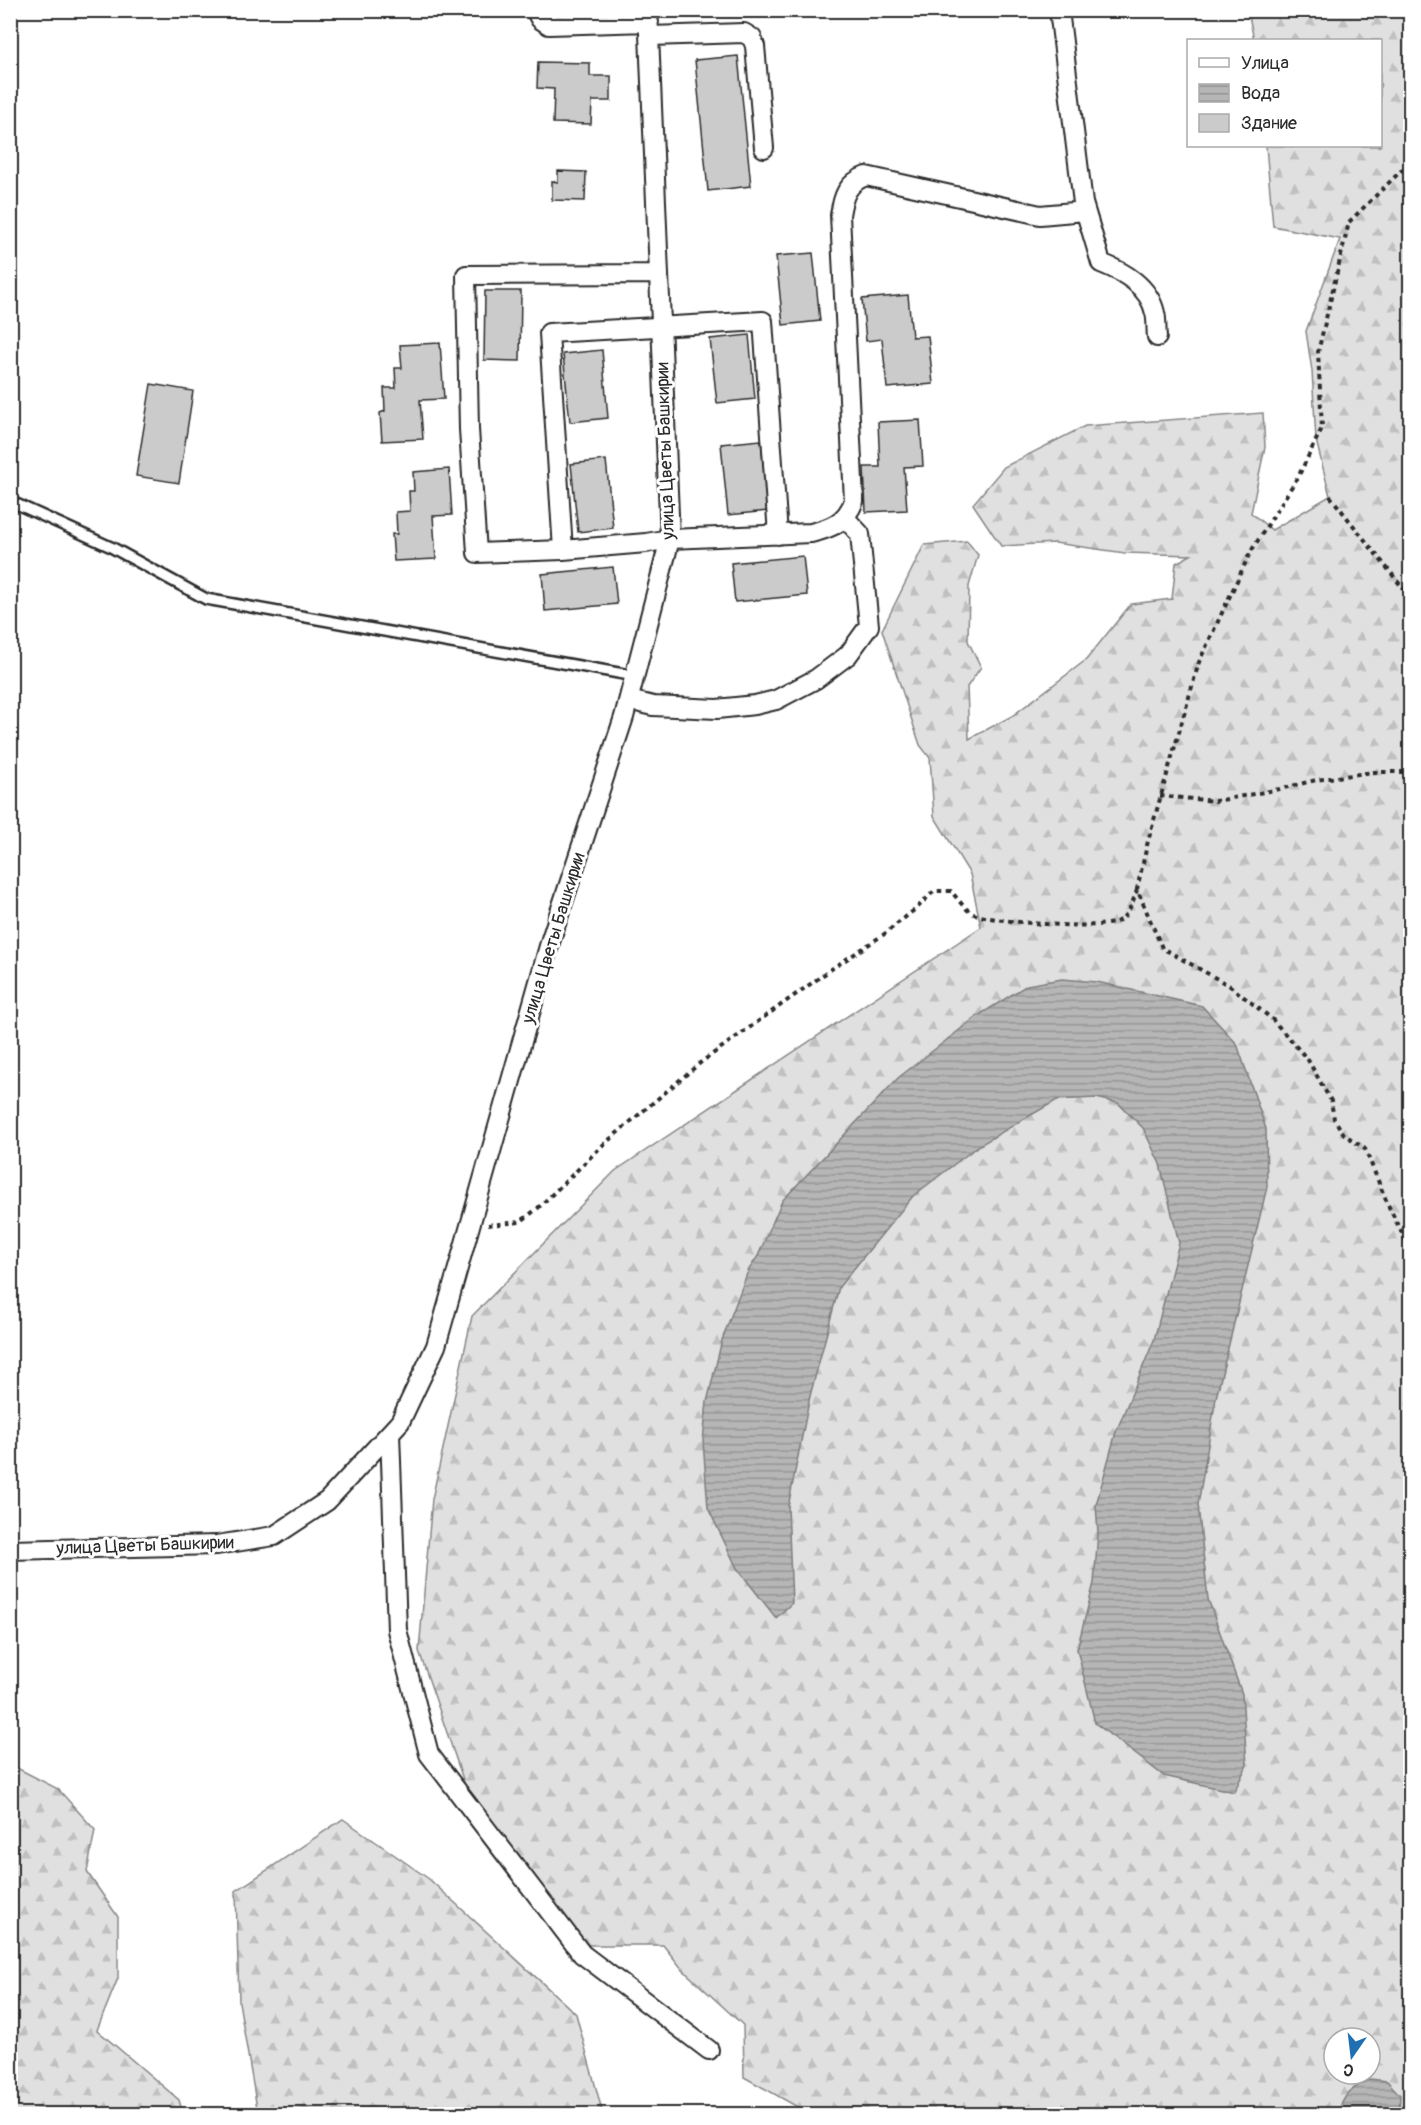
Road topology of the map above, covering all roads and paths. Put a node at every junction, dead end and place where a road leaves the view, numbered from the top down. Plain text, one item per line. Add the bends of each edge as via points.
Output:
1 (535, 10) edge
2 (1059, 10) edge
3 (649, 23) edge
4 (764, 148) dead end
5 (1410, 162) edge
6 (1085, 212) junction
7 (659, 274) junction
8 (662, 327) junction
9 (1157, 337) dead end
10 (1330, 496) dead end
11 (10, 501) edge
12 (845, 518) junction
13 (778, 534) junction
14 (670, 539) junction
15 (563, 550) junction
16 (1410, 597) edge
17 (635, 676) junction
18 (629, 700) junction
19 (1410, 772) edge
20 (1161, 796) junction
21 (1137, 889) junction
22 (470, 1228) junction
23 (1410, 1249) edge
24 (390, 1433) junction
25 (10, 1550) edge
26 (709, 2050) dead end

1 - 3 street via 549,25
2 - 6 street
3 - 4 street via 744,33 752,38 756,46
3 - 7 street, улица Цветы Башкирии
5 - 20 path via 1349,222 1318,352 1322,428 1299,475 1250,553 1199,662
6 - 9 street via 1101,263 1122,271 1145,291 1155,312
6 - 12 street via 1040,216 866,176 847,189 840,215 854,501
7 - 8 street, улица Цветы Башкирии
7 - 15 street via 466,275 477,553
8 - 13 street via 763,321
8 - 14 street, улица Цветы Башкирии
8 - 15 street via 549,333
10 - 16 path
11 - 17 lane via 111,547 206,599
12 - 13 street via 829,529
12 - 18 street via 860,534 869,626 848,655 816,679 776,700 755,705 717,709 653,706
13 - 14 street
14 - 15 street
14 - 17 street, улица Цветы Башкирии
17 - 18 street, улица Цветы Башкирии
18 - 22 street, улица Цветы Башкирии via 551,939
19 - 20 path via 1373,772 1316,780 1216,801
20 - 21 path
21 - 22 path via 1130,908 1118,921 1101,926 1004,921 972,914 951,891 934,891 883,935 700,1063 520,1222
21 - 23 path via 1162,948 1230,986 1272,1019 1308,1060 1331,1101 1334,1119 1344,1134 1365,1149
22 - 24 street, улица Цветы Башкирии via 436,1346 400,1422
24 - 25 street, улица Цветы Башкирии via 327,1501 274,1536 217,1545
24 - 26 street via 397,1630 429,1754 582,1954

